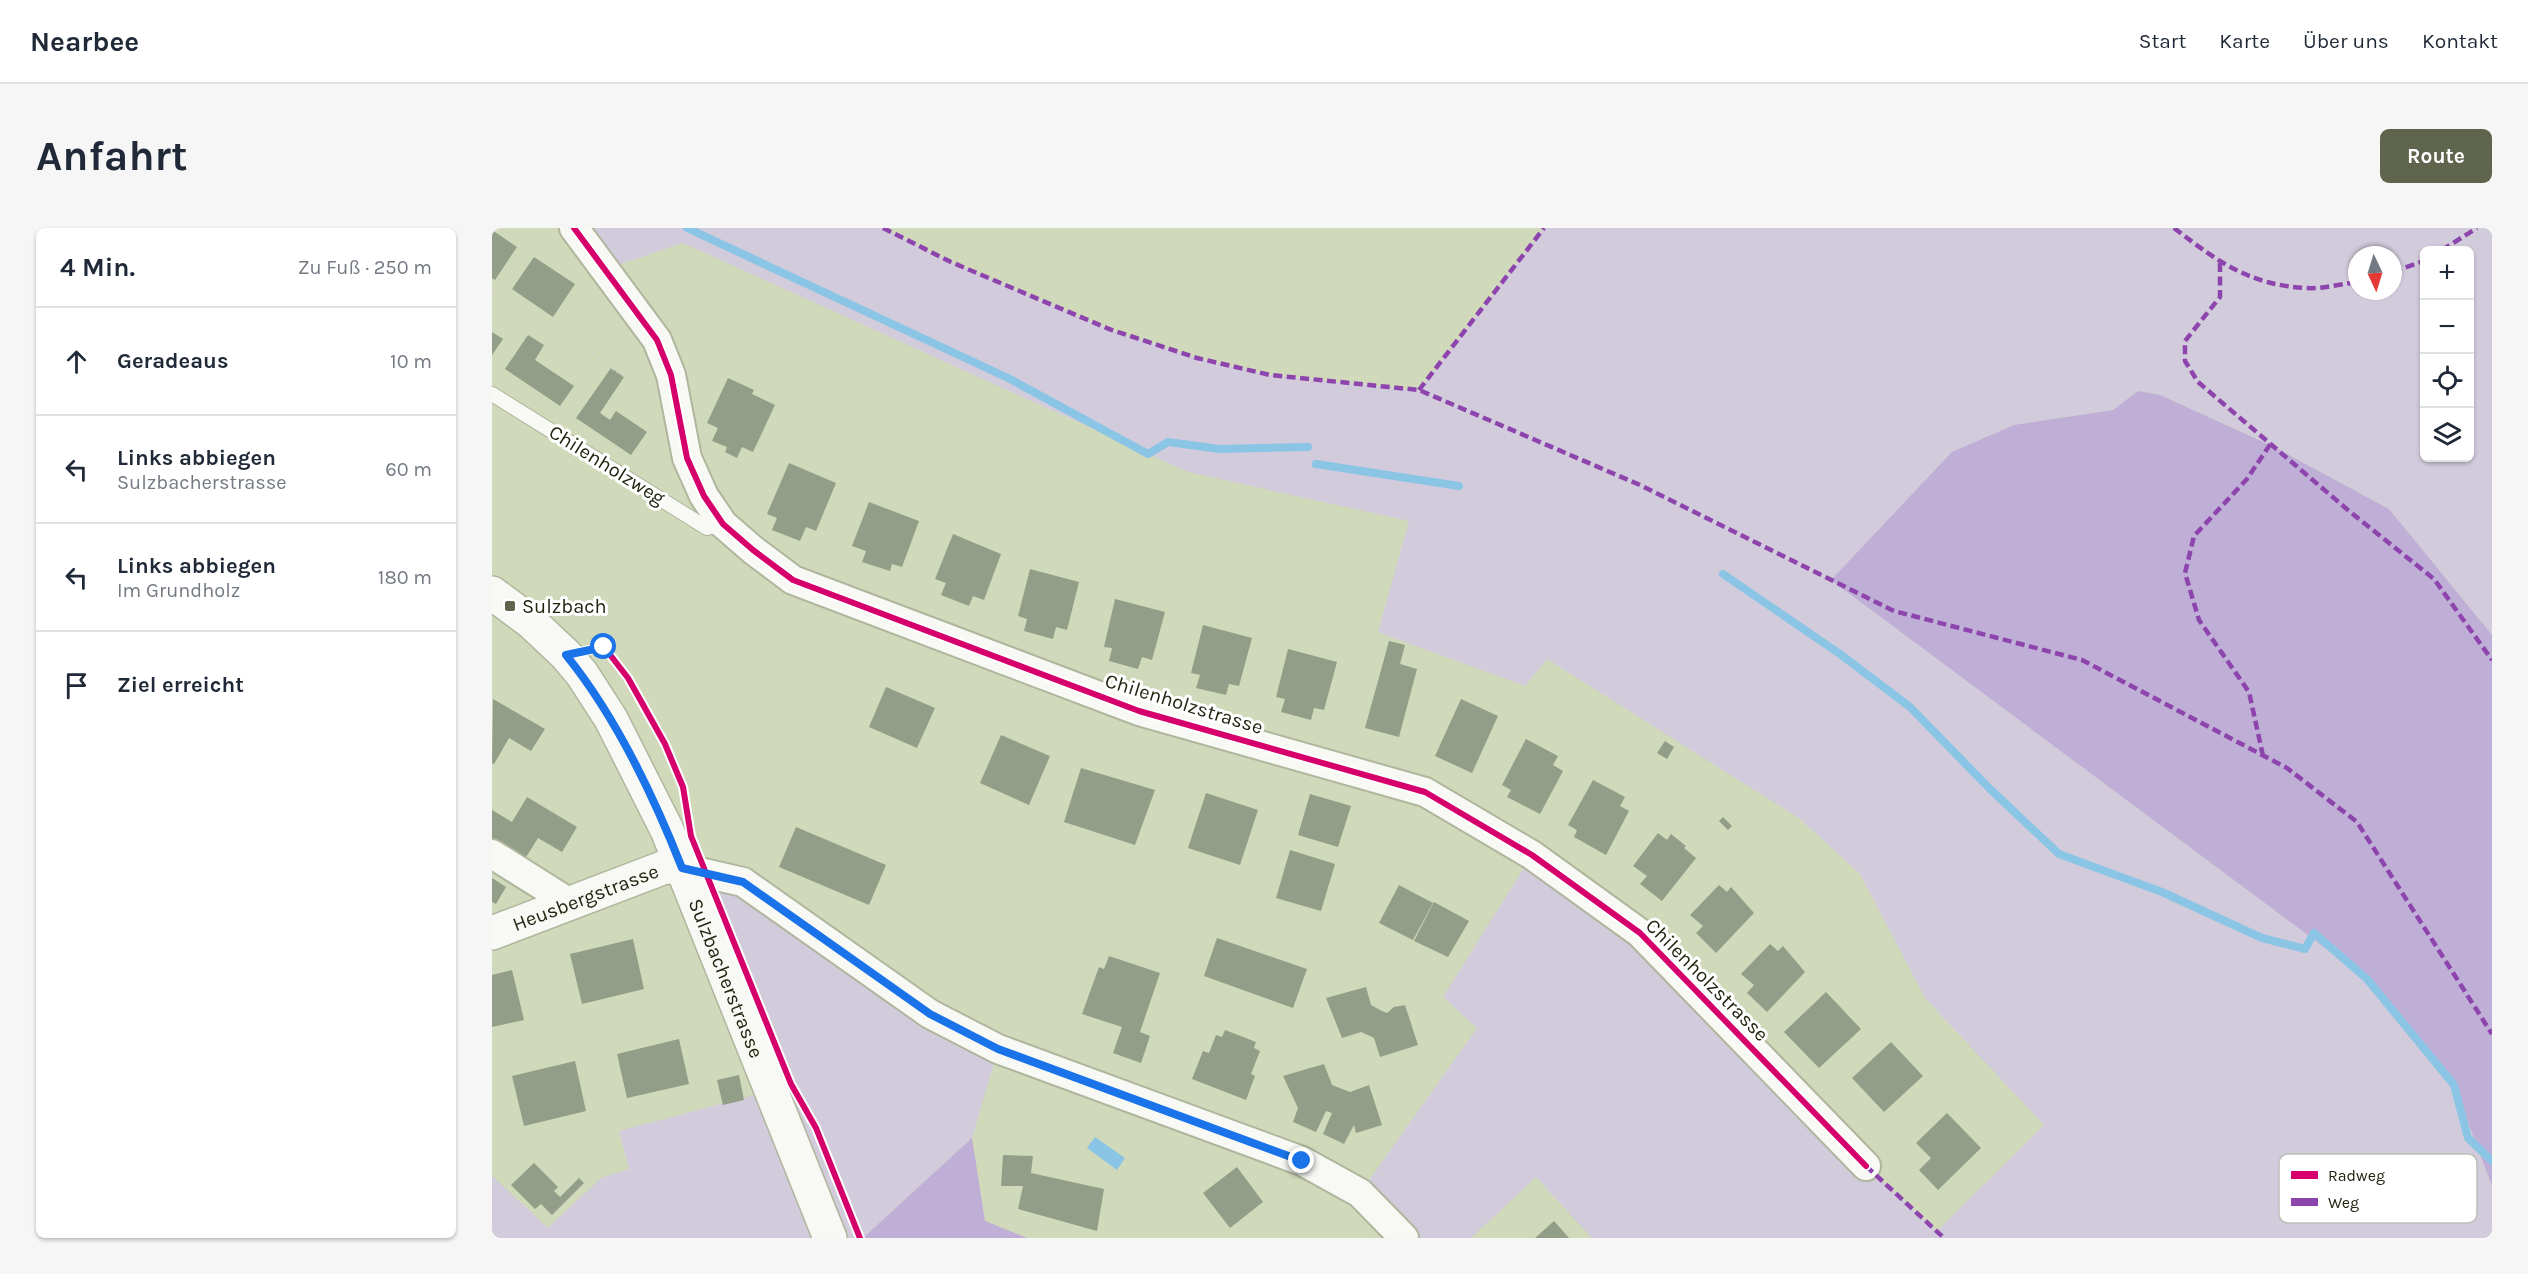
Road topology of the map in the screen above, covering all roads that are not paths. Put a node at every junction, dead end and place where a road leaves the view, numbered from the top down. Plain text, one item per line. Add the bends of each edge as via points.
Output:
1 (574, 228) edge
2 (492, 394) edge
3 (723, 524) junction
4 (492, 593) edge
5 (492, 854) edge
6 (682, 868) junction
7 (570, 903) junction
8 (492, 933) edge
9 (1866, 1166) dead end
10 (830, 1238) edge
11 (1404, 1238) edge

1 - 3 street, Chilenholzstrasse via 657,340 671,375 687,458 704,496
2 - 3 lane, Chilenholzweg via 707,528
3 - 9 street, Chilenholzstrasse via 793,580 1139,711 1425,792 1532,855 1640,933
4 - 6 street, Sulzbacherstrasse via 531,622 582,674 610,719 667,830
5 - 7 street
6 - 7 street, Heusbergstrasse via 665,867
6 - 10 street, Sulzbacherstrasse
6 - 11 street via 743,882 930,1014 998,1049 1302,1161 1360,1193
7 - 8 street, Heusbergstrasse

